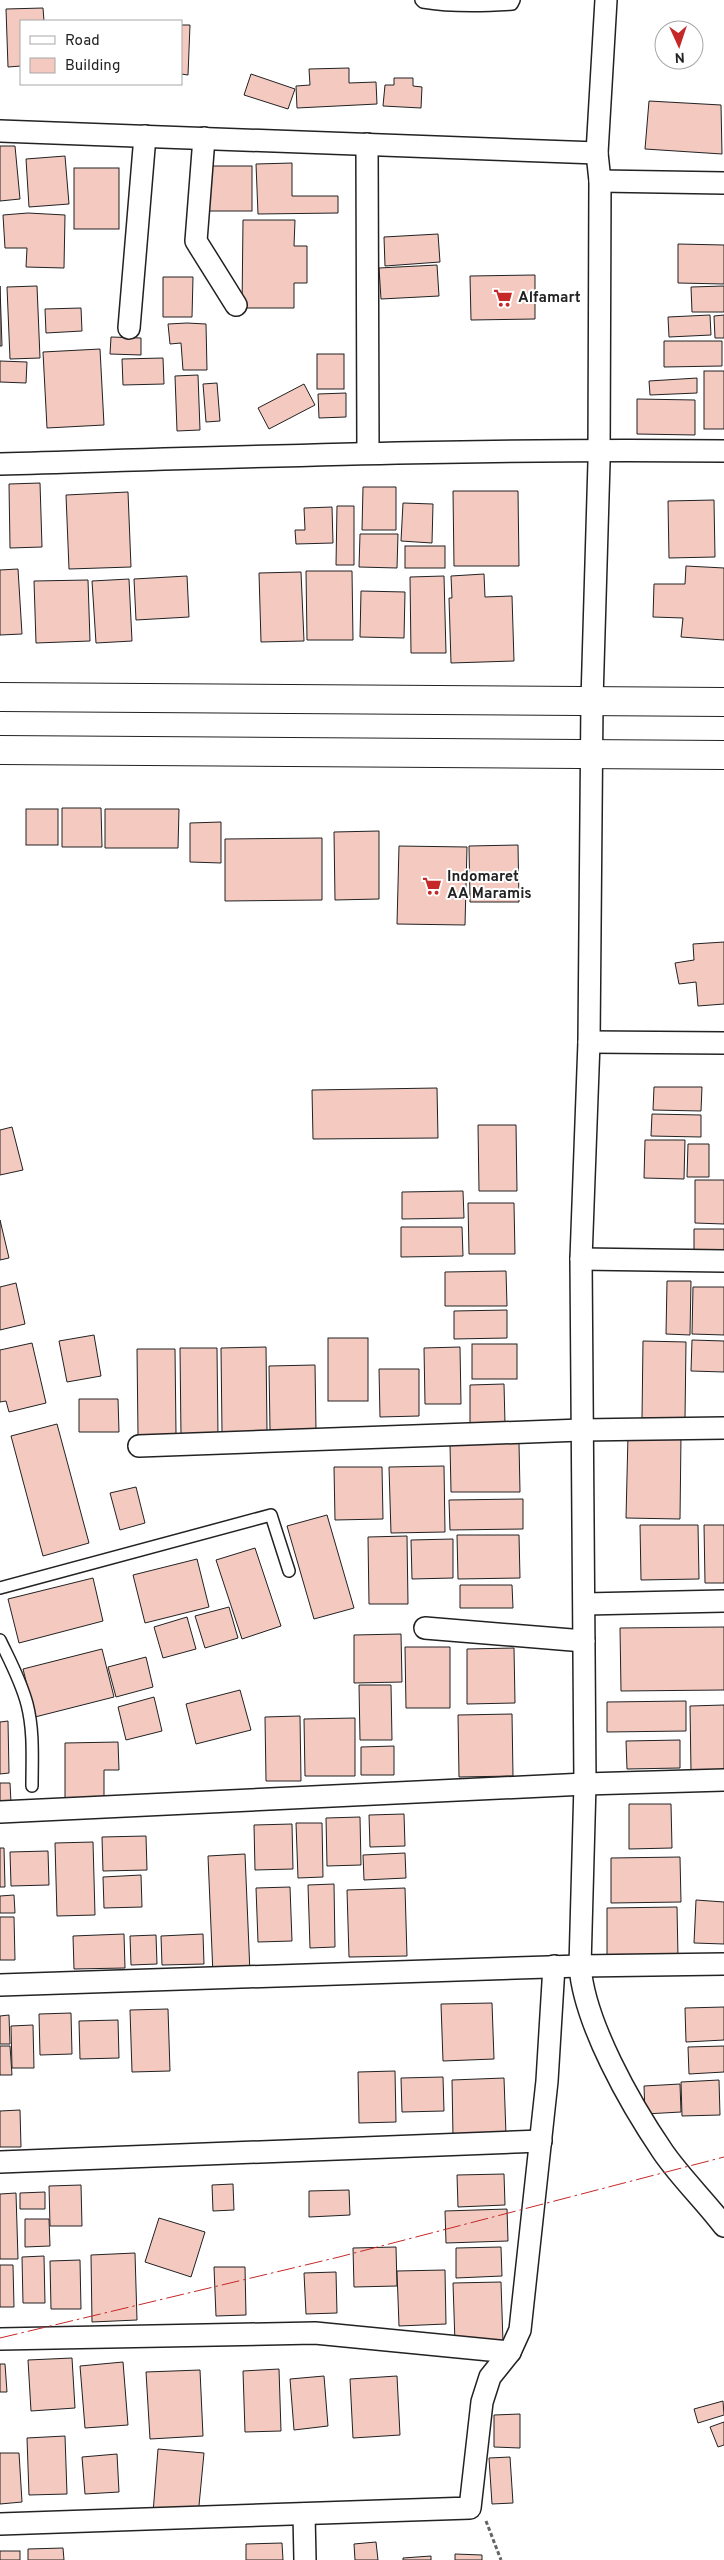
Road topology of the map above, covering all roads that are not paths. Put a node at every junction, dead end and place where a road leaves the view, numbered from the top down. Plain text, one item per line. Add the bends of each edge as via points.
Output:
1 (422, 0) edge
2 (514, 0) edge
3 (606, 0) edge
4 (0, 131) edge
5 (145, 136) junction
6 (204, 138) junction
7 (366, 144) junction
8 (597, 152) junction
9 (600, 181) junction
10 (724, 183) edge
11 (236, 304) dead end
12 (129, 328) dead end
13 (599, 450) junction
14 (724, 451) edge
15 (368, 453) junction
16 (0, 464) edge
17 (0, 697) edge
18 (592, 700) junction
19 (724, 702) edge
20 (0, 750) edge
21 (592, 753) junction
22 (724, 755) edge
23 (589, 1042) junction
24 (724, 1043) edge
25 (581, 1259) junction
26 (724, 1261) edge
27 (724, 1428) edge
28 (581, 1430) junction
29 (139, 1446) dead end
30 (289, 1571) dead end
31 (0, 1588) edge
32 (724, 1601) edge
33 (584, 1604) junction
34 (425, 1628) dead end
35 (0, 1640) edge
36 (584, 1641) junction
37 (724, 1780) edge
38 (585, 1784) junction
39 (32, 1786) dead end
40 (0, 1812) edge
41 (724, 1964) edge
42 (554, 1966) junction
43 (580, 1966) junction
44 (0, 1985) edge
45 (541, 2141) junction
46 (0, 2162) edge
47 (724, 2226) edge
48 (0, 2339) edge
49 (510, 2352) junction
50 (304, 2514) junction
51 (0, 2524) edge
52 (305, 2560) edge

1 - 2 lane via 439,5 471,6 512,4
3 - 8 street
4 - 5 street
5 - 6 street
5 - 12 street
6 - 7 street
6 - 11 street via 196,241
7 - 8 street
7 - 15 street
8 - 9 street
9 - 10 street
9 - 13 street
13 - 14 street
13 - 15 street
13 - 18 street
15 - 16 street
17 - 18 street
18 - 19 street
18 - 21 street
20 - 21 street
21 - 22 street
21 - 23 street
23 - 24 street
23 - 25 street
25 - 26 street
25 - 28 street
27 - 28 street
28 - 29 street
28 - 33 street
30 - 31 lane via 271,1515
32 - 33 street
33 - 36 street
34 - 36 street
35 - 39 lane via 27,1705 31,1724
36 - 38 street
37 - 38 street
38 - 40 street
38 - 43 street
41 - 43 street
42 - 43 street
42 - 44 street
42 - 45 street
43 - 47 street via 581,1984 597,2028 625,2087 664,2153
45 - 46 street
45 - 49 street via 520,2330
48 - 49 street via 315,2333
49 - 50 street via 490,2377 482,2402 470,2508
50 - 51 street
50 - 52 street

